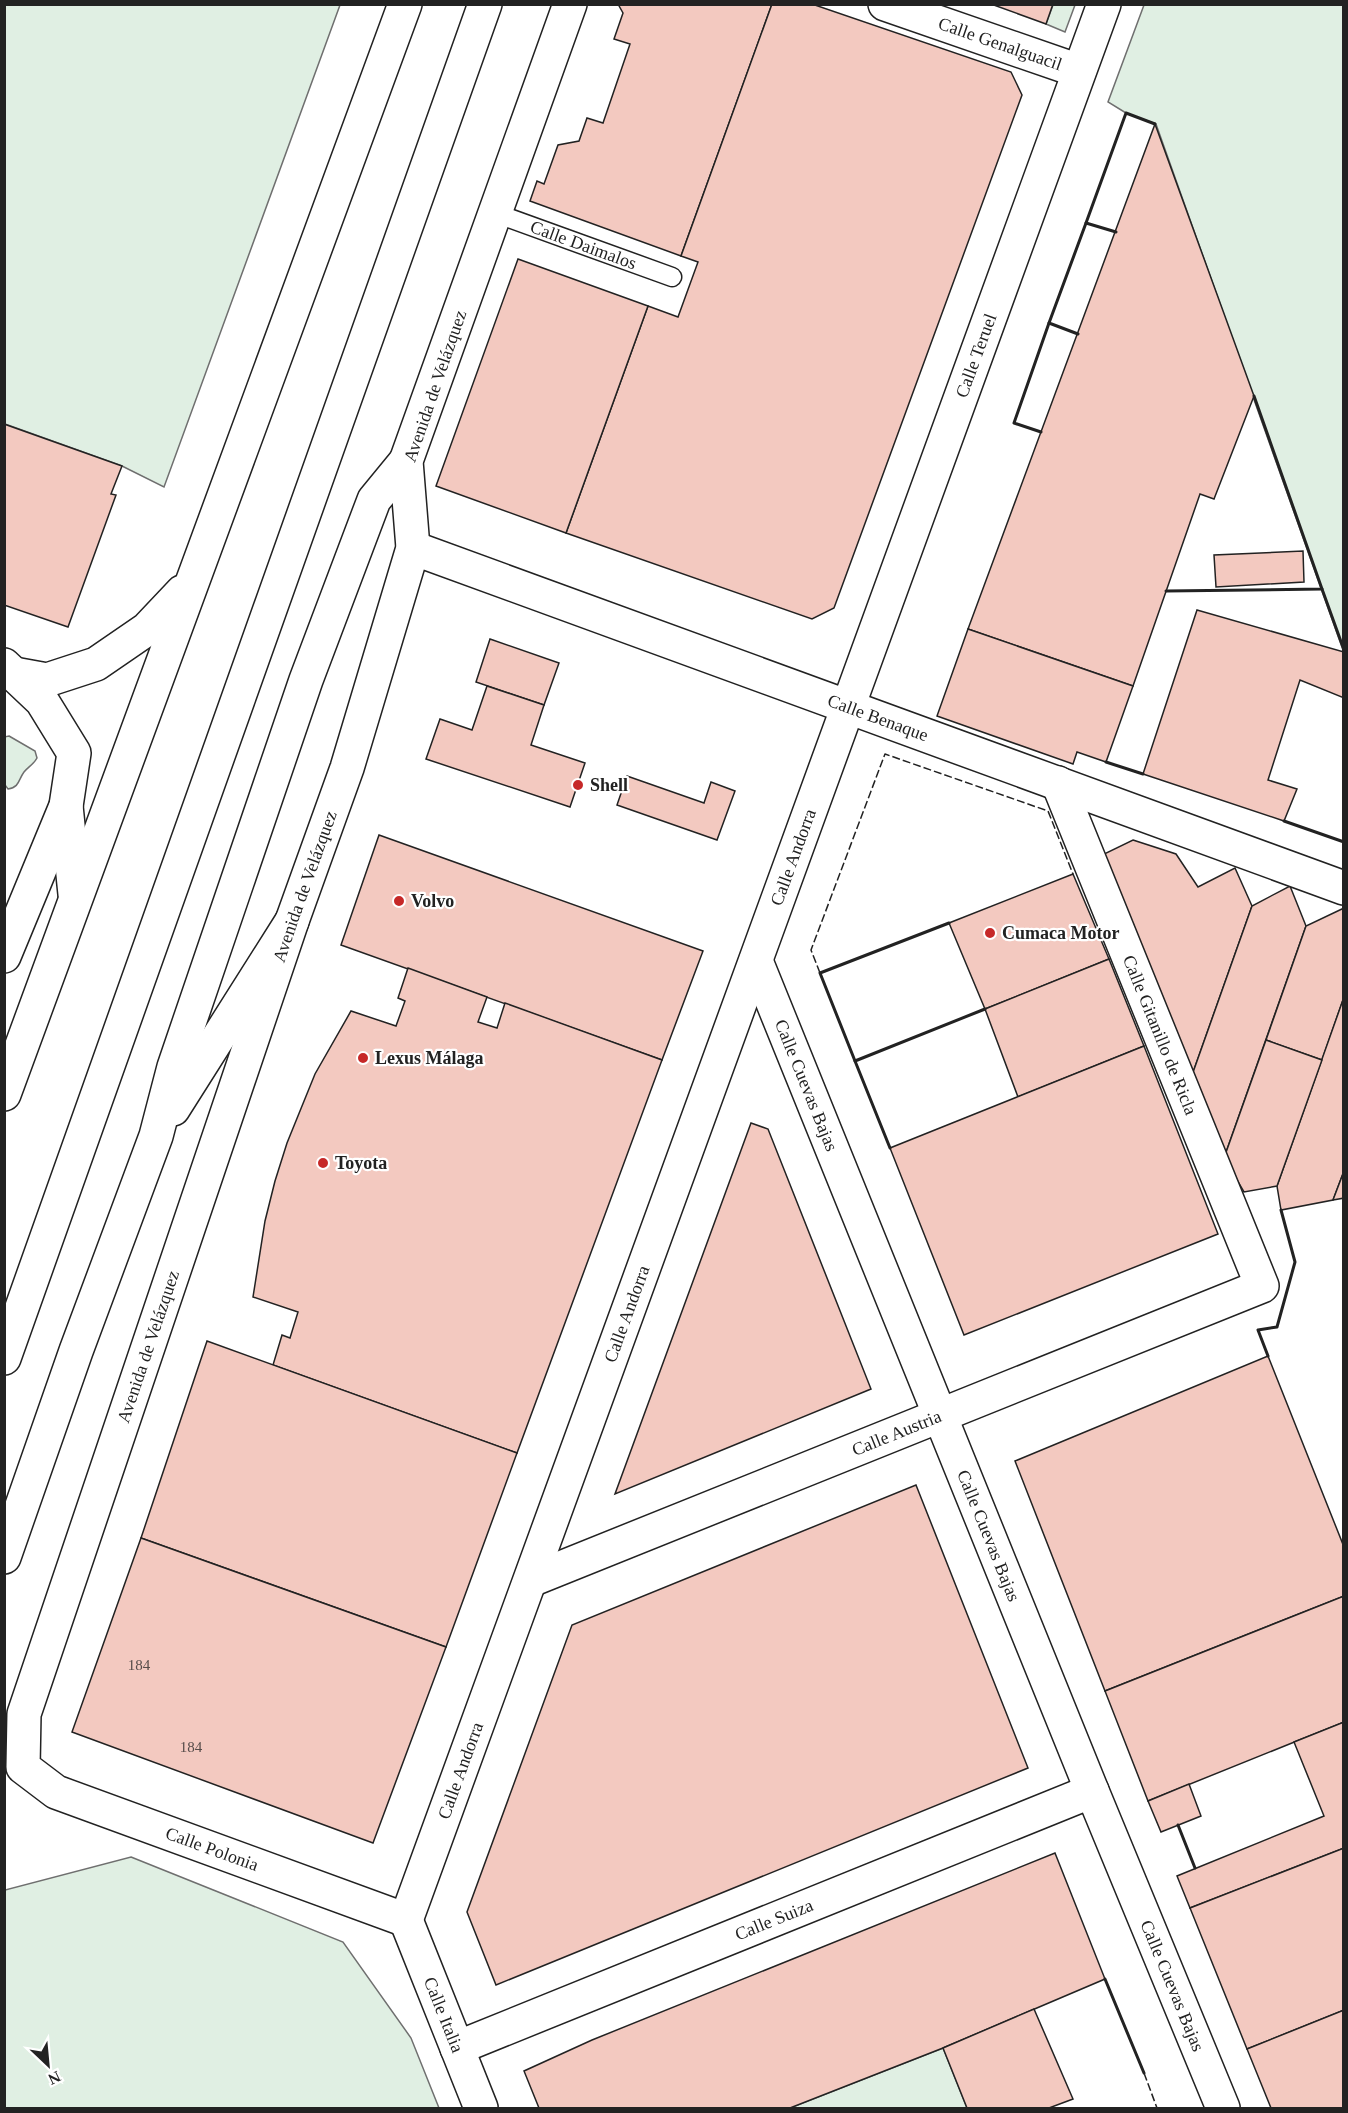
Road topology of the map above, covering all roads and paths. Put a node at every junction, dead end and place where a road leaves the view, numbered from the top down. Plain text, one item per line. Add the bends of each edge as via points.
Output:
1 (405, 4) edge
2 (485, 4) edge
3 (505, 4) edge
4 (570, 4) edge
5 (885, 4) edge
6 (1104, 4) edge
7 (467, 54) junction
8 (1079, 71) junction
9 (495, 213) junction
10 (672, 277) dead end
11 (406, 461) junction
12 (413, 548) junction
13 (193, 579) junction
14 (8, 670) edge
15 (849, 707) junction
16 (1058, 783) junction
17 (66, 806) junction
18 (1344, 888) edge
19 (76, 903) junction
20 (292, 921) junction
21 (4, 956) edge
22 (756, 961) junction
23 (4, 1094) edge
24 (156, 1136) junction
25 (1262, 1286) joint
26 (4, 1358) edge
27 (940, 1415) junction
28 (4, 1557) edge
29 (531, 1580) junction
30 (23, 1767) joint
31 (1092, 1791) junction
32 (406, 1920) junction
33 (457, 2048) junction
34 (481, 2109) edge
35 (1223, 2109) edge

1 - 13 main road
2 - 7 main road
3 - 7 main road
4 - 9 main road, Avenida de Velázquez
5 - 8 main road, Calle Genalguacil
6 - 8 main road, Calle Teruel
7 - 26 main road
8 - 15 main road, Calle Teruel
9 - 10 lane, Calle Daimalos
9 - 11 main road, Avenida de Velázquez
11 - 12 main road, Avenida de Velázquez
11 - 24 main road via 374,500 306,680 174,1067
12 - 15 main road, Calle Benaque
12 - 20 main road, Avenida de Velázquez via 347,768
13 - 14 main road via 147,629 96,664 47,680
13 - 19 main road
14 - 17 main road via 42,702 74,753
15 - 16 main road, Calle Benaque
15 - 22 main road, Calle Andorra
16 - 18 main road, Calle Benaque
16 - 25 main road, Calle Gitanillo de Ricla
17 - 19 main road
17 - 21 main road
19 - 23 main road
20 - 24 main road
20 - 30 main road, Avenida de Velázquez via 24,1714
22 - 27 main road, Calle Cuevas Bajas
22 - 29 main road, Calle Andorra
24 - 28 main road
25 - 27 main road, Calle Austria
27 - 29 main road, Calle Austria
27 - 31 main road, Calle Cuevas Bajas
29 - 32 main road, Calle Andorra
30 - 32 main road, Calle Polonia via 56,1792
31 - 33 main road, Calle Suiza
31 - 35 main road, Calle Cuevas Bajas
32 - 33 main road, Calle Italia
33 - 34 main road, Calle Italia

